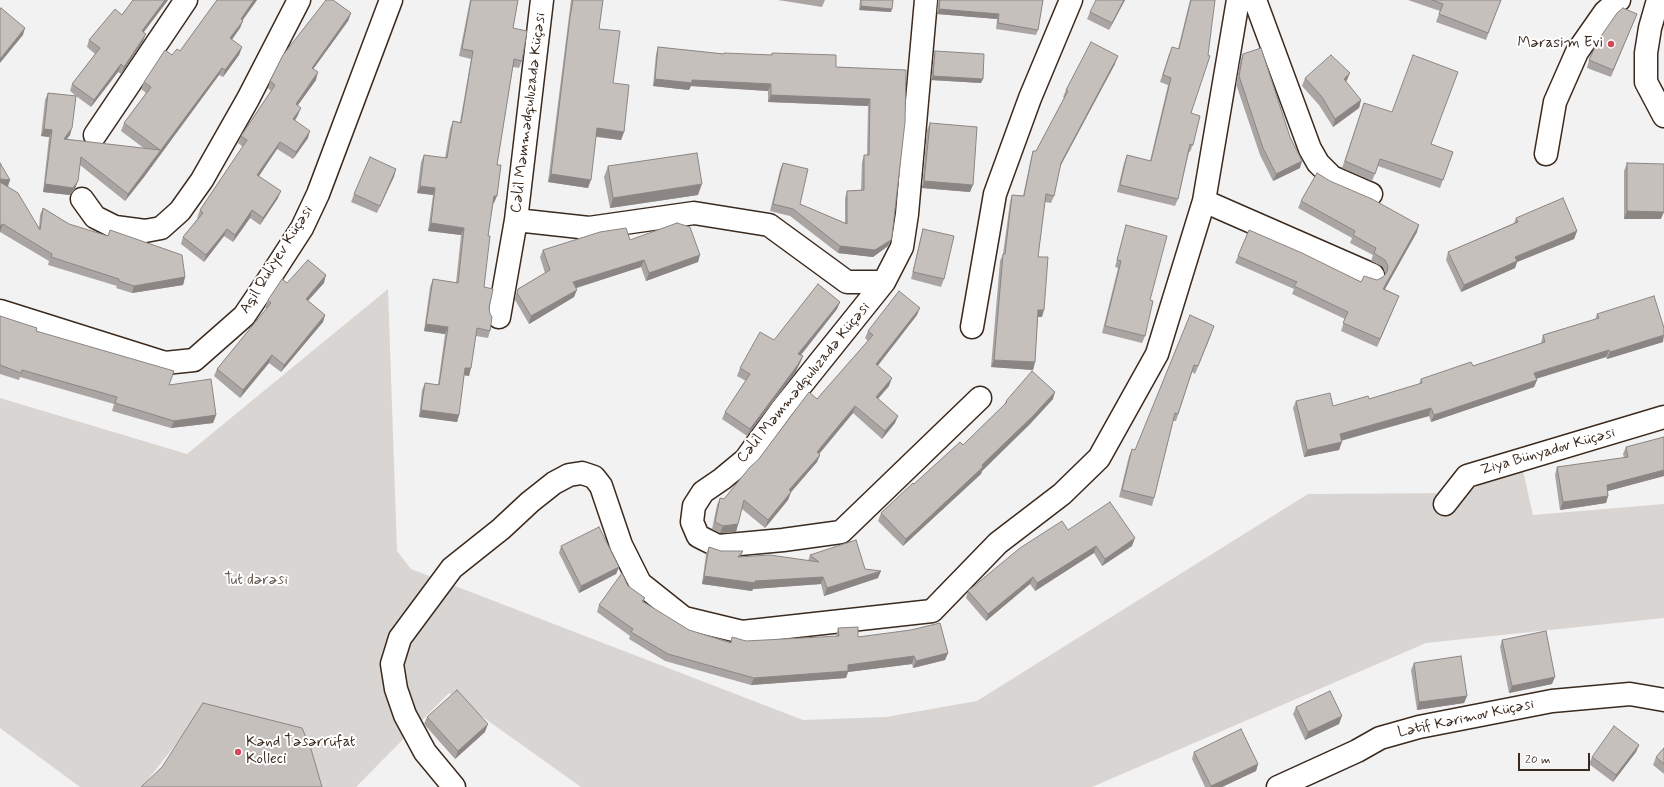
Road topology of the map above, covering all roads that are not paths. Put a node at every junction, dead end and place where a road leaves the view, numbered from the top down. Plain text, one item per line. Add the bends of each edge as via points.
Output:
1 (186, 0) edge
2 (299, 0) edge
3 (391, 0) edge
4 (542, 0) edge
5 (926, 0) edge
6 (1072, 0) edge
7 (1238, 0) edge
8 (1255, 0) edge
9 (1619, 0) edge
10 (1658, 0) edge
11 (1664, 116) edge
12 (95, 135) dead end
13 (1546, 154) dead end
14 (1371, 194) dead end
15 (82, 200) dead end
16 (1204, 201) junction
17 (516, 220) junction
18 (1373, 275) dead end
19 (884, 282) junction
20 (0, 311) edge
21 (499, 317) dead end
22 (972, 327) dead end
23 (980, 398) dead end
24 (1664, 418) edge
25 (1445, 504) dead end
26 (1664, 700) edge
27 (454, 787) edge
28 (1278, 787) edge

1 - 12 street
2 - 15 street via 248,99 202,180 180,211 161,228 145,231 115,227 95,217
3 - 20 street, Aqil Quliyev Küçəsi via 318,194 302,228 244,316 194,360 165,363
4 - 17 street, Cəlil Məmmədquluzadə Küçəsi
5 - 19 street, Cəlil Məmmədquluzadə Küçəsi via 908,214 902,247
6 - 22 street via 1030,98 996,194
7 - 16 street
8 - 14 street via 1310,149 1318,163 1332,176
9 - 13 street via 1605,12 1577,52 1555,102
10 - 11 street via 1646,54 1646,82
16 - 18 street
16 - 27 street via 1157,354 1099,458 1062,494 998,543 932,611 742,632 684,618 640,583 621,545 601,486 594,477 582,473 569,475 554,483 452,568 400,638 392,664 396,689 405,714 425,752
17 - 19 street, Cəlil Məmmədquluzadə Küçəsi via 589,228 694,213 769,225 846,282
17 - 21 street
19 - 23 street, Cəlil Məmmədquluzadə Küçəsi via 782,409 745,460 703,492 694,506 692,522 698,536 718,546 841,532
24 - 25 street, Ziya Bünyadov Küçəsi via 1467,476
26 - 28 street, Lətif Kərimov Küçəsi via 1630,694 1552,701 1419,727 1380,738 1358,751

